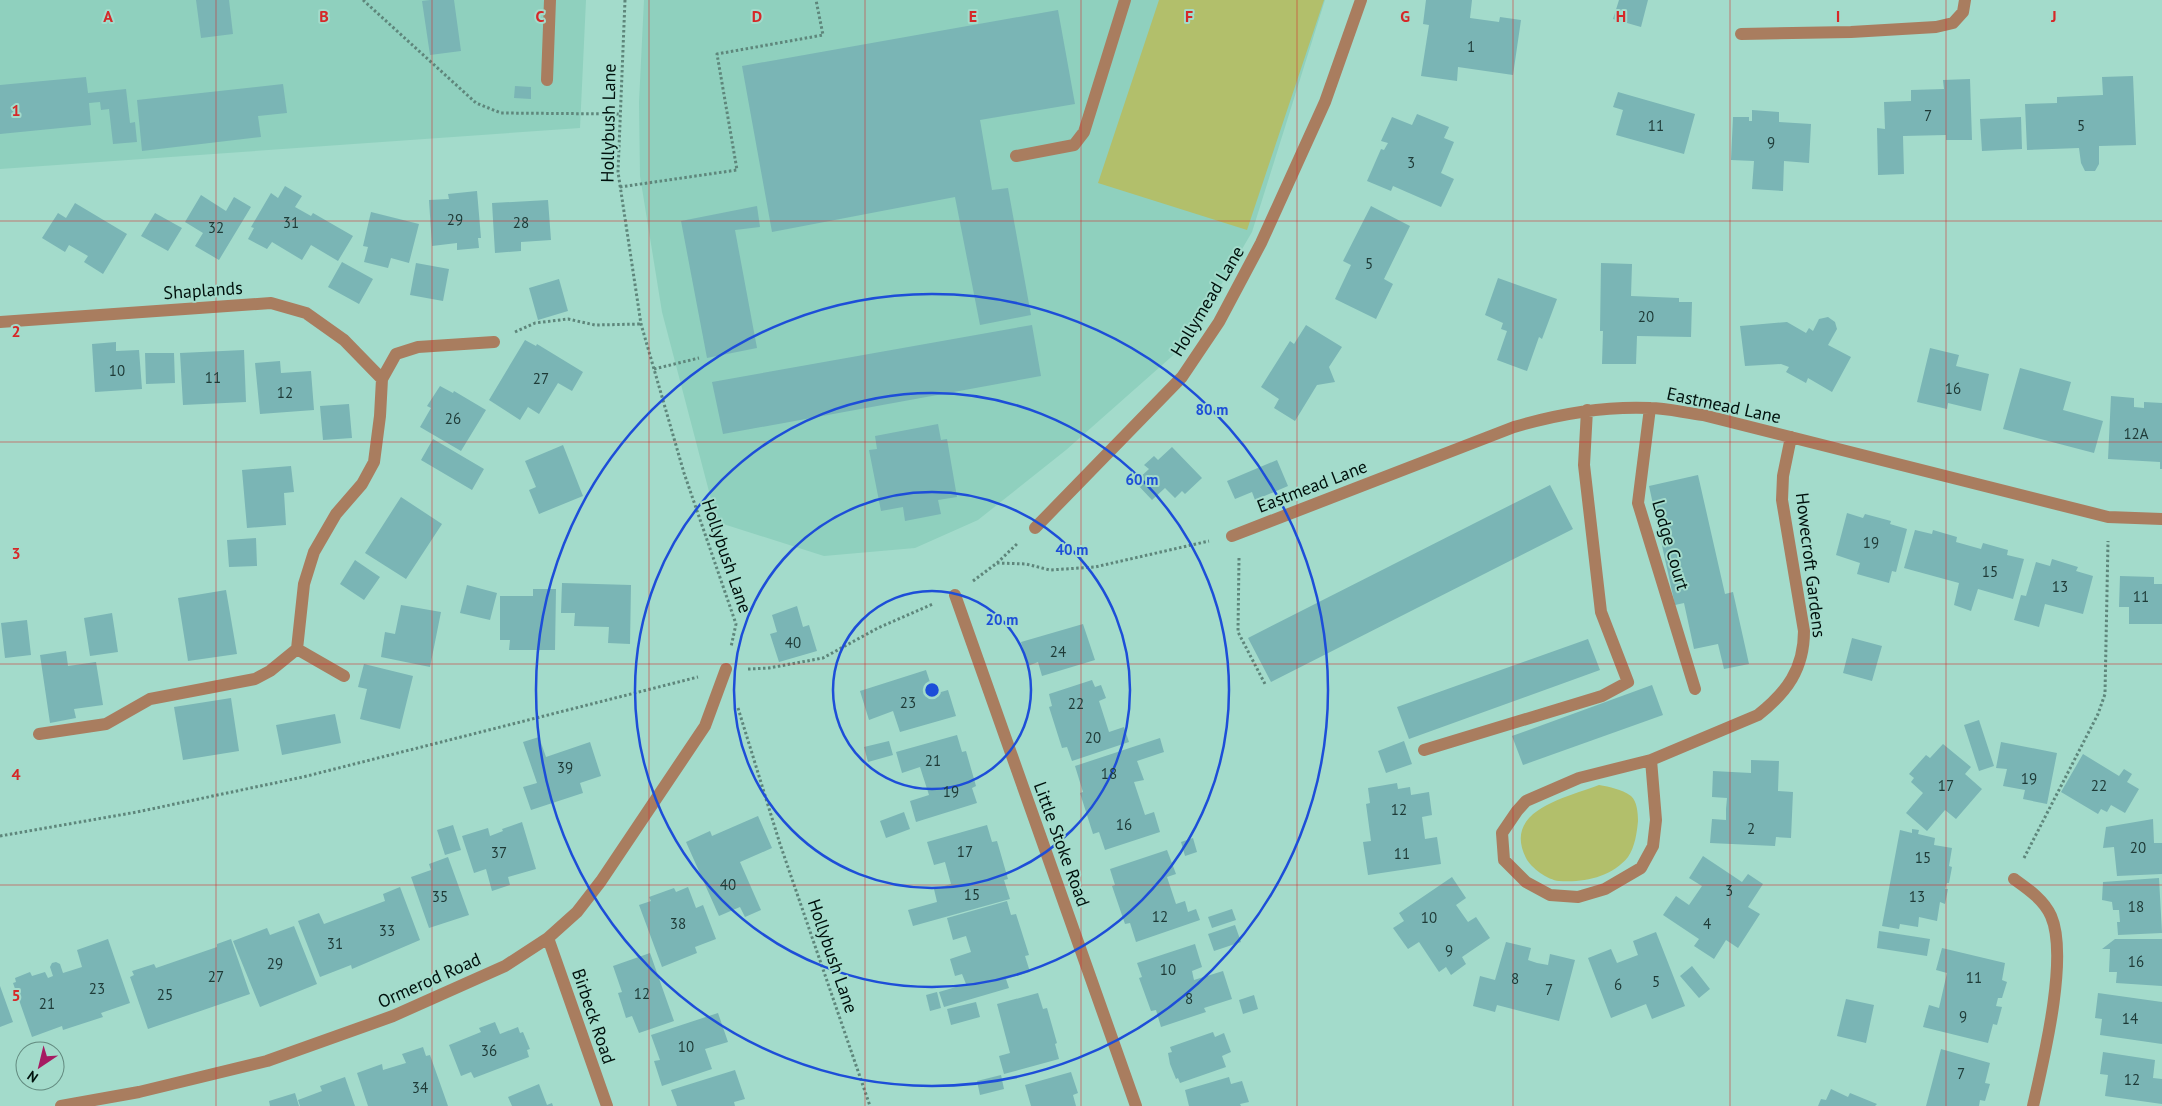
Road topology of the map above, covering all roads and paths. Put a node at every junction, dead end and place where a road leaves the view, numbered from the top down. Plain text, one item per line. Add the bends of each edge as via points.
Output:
1 (363, 0) edge
2 (550, 0) edge
3 (625, 0) edge
4 (816, 0) edge
5 (1125, 0) edge
6 (1361, 0) edge
7 (1965, 0) edge
8 (1741, 34) dead end
9 (547, 80) dead end
10 (620, 114) junction
11 (1016, 156) dead end
12 (620, 186) junction
13 (0, 322) edge
14 (641, 324) junction
15 (494, 342) joint
16 (699, 358) dead end
17 (654, 368) junction
18 (382, 379) junction
19 (1650, 408) junction
20 (1587, 410) junction
21 (1791, 437) junction
22 (2108, 517) junction
23 (2162, 519) edge
24 (1035, 528) joint
25 (1235, 534) joint
26 (997, 562) dead end
27 (954, 595) dead end
28 (297, 649) junction
29 (726, 670) junction
30 (344, 676) dead end
31 (1265, 684) dead end
32 (1695, 688) dead end
33 (39, 734) dead end
34 (1424, 750) dead end
35 (1651, 760) junction
36 (0, 836) edge
37 (2014, 878) joint
38 (548, 938) junction
39 (61, 1106) edge
40 (607, 1106) edge
41 (870, 1106) edge
42 (1136, 1106) edge
43 (2032, 1106) edge

1 - 10 path via 476,103 502,113
2 - 9 street
3 - 10 path, Hollybush Lane
4 - 12 path via 823,35 717,54 736,170
5 - 11 street via 1084,132 1074,145
6 - 24 street, Hollymead Lane via 1325,102 1261,243 1219,322 1182,377
7 - 8 street via 1963,12 1953,23 1936,27
10 - 12 path, Hollybush Lane
12 - 14 path, Hollybush Lane
13 - 18 street, Shaplands via 271,303 306,313 344,340
14 - 15 path via 595,325 568,319 535,323
14 - 17 path, Hollybush Lane
15 - 18 street via 418,347 396,354
16 - 17 path
17 - 29 path, Hollybush Lane via 684,473 736,624
18 - 28 street via 374,462 362,484 336,514 314,552 304,584
19 - 20 street, Eastmead Lane
19 - 21 street, Eastmead Lane via 1703,415
19 - 32 street, Lodge Court via 1638,503
20 - 25 street, Eastmead Lane via 1514,427
20 - 34 street via 1584,465 1601,612 1628,682 1602,696
21 - 22 street, Eastmead Lane
21 - 35 street, Howecroft Gardens via 1782,500 1804,631 1799,667 1786,688 1758,715
22 - 23 street, Eastmead Lane
22 - 37 path via 2105,694 2098,714
24 - 26 path
25 - 31 path via 1238,632
27 - 42 street, Little Stoke Road
28 - 30 street
28 - 33 street via 256,679 150,699 106,724
29 - 36 path via 303,777 137,812
29 - 38 street, Ormerod Road via 705,726 601,881 577,912
29 - 41 path, Hollybush Lane via 780,844
35 - 35 street, Howecroft Gardens via 1579,778 1526,801 1502,833 1504,860 1526,882 1550,895 1578,897 1606,890 1640,868 1653,846 1656,820
37 - 43 street via 2036,896 2051,916 2058,945 2057,974
38 - 39 street, Ormerod Road via 505,966 393,1016 267,1061 139,1092
38 - 40 street, Birbeck Road

